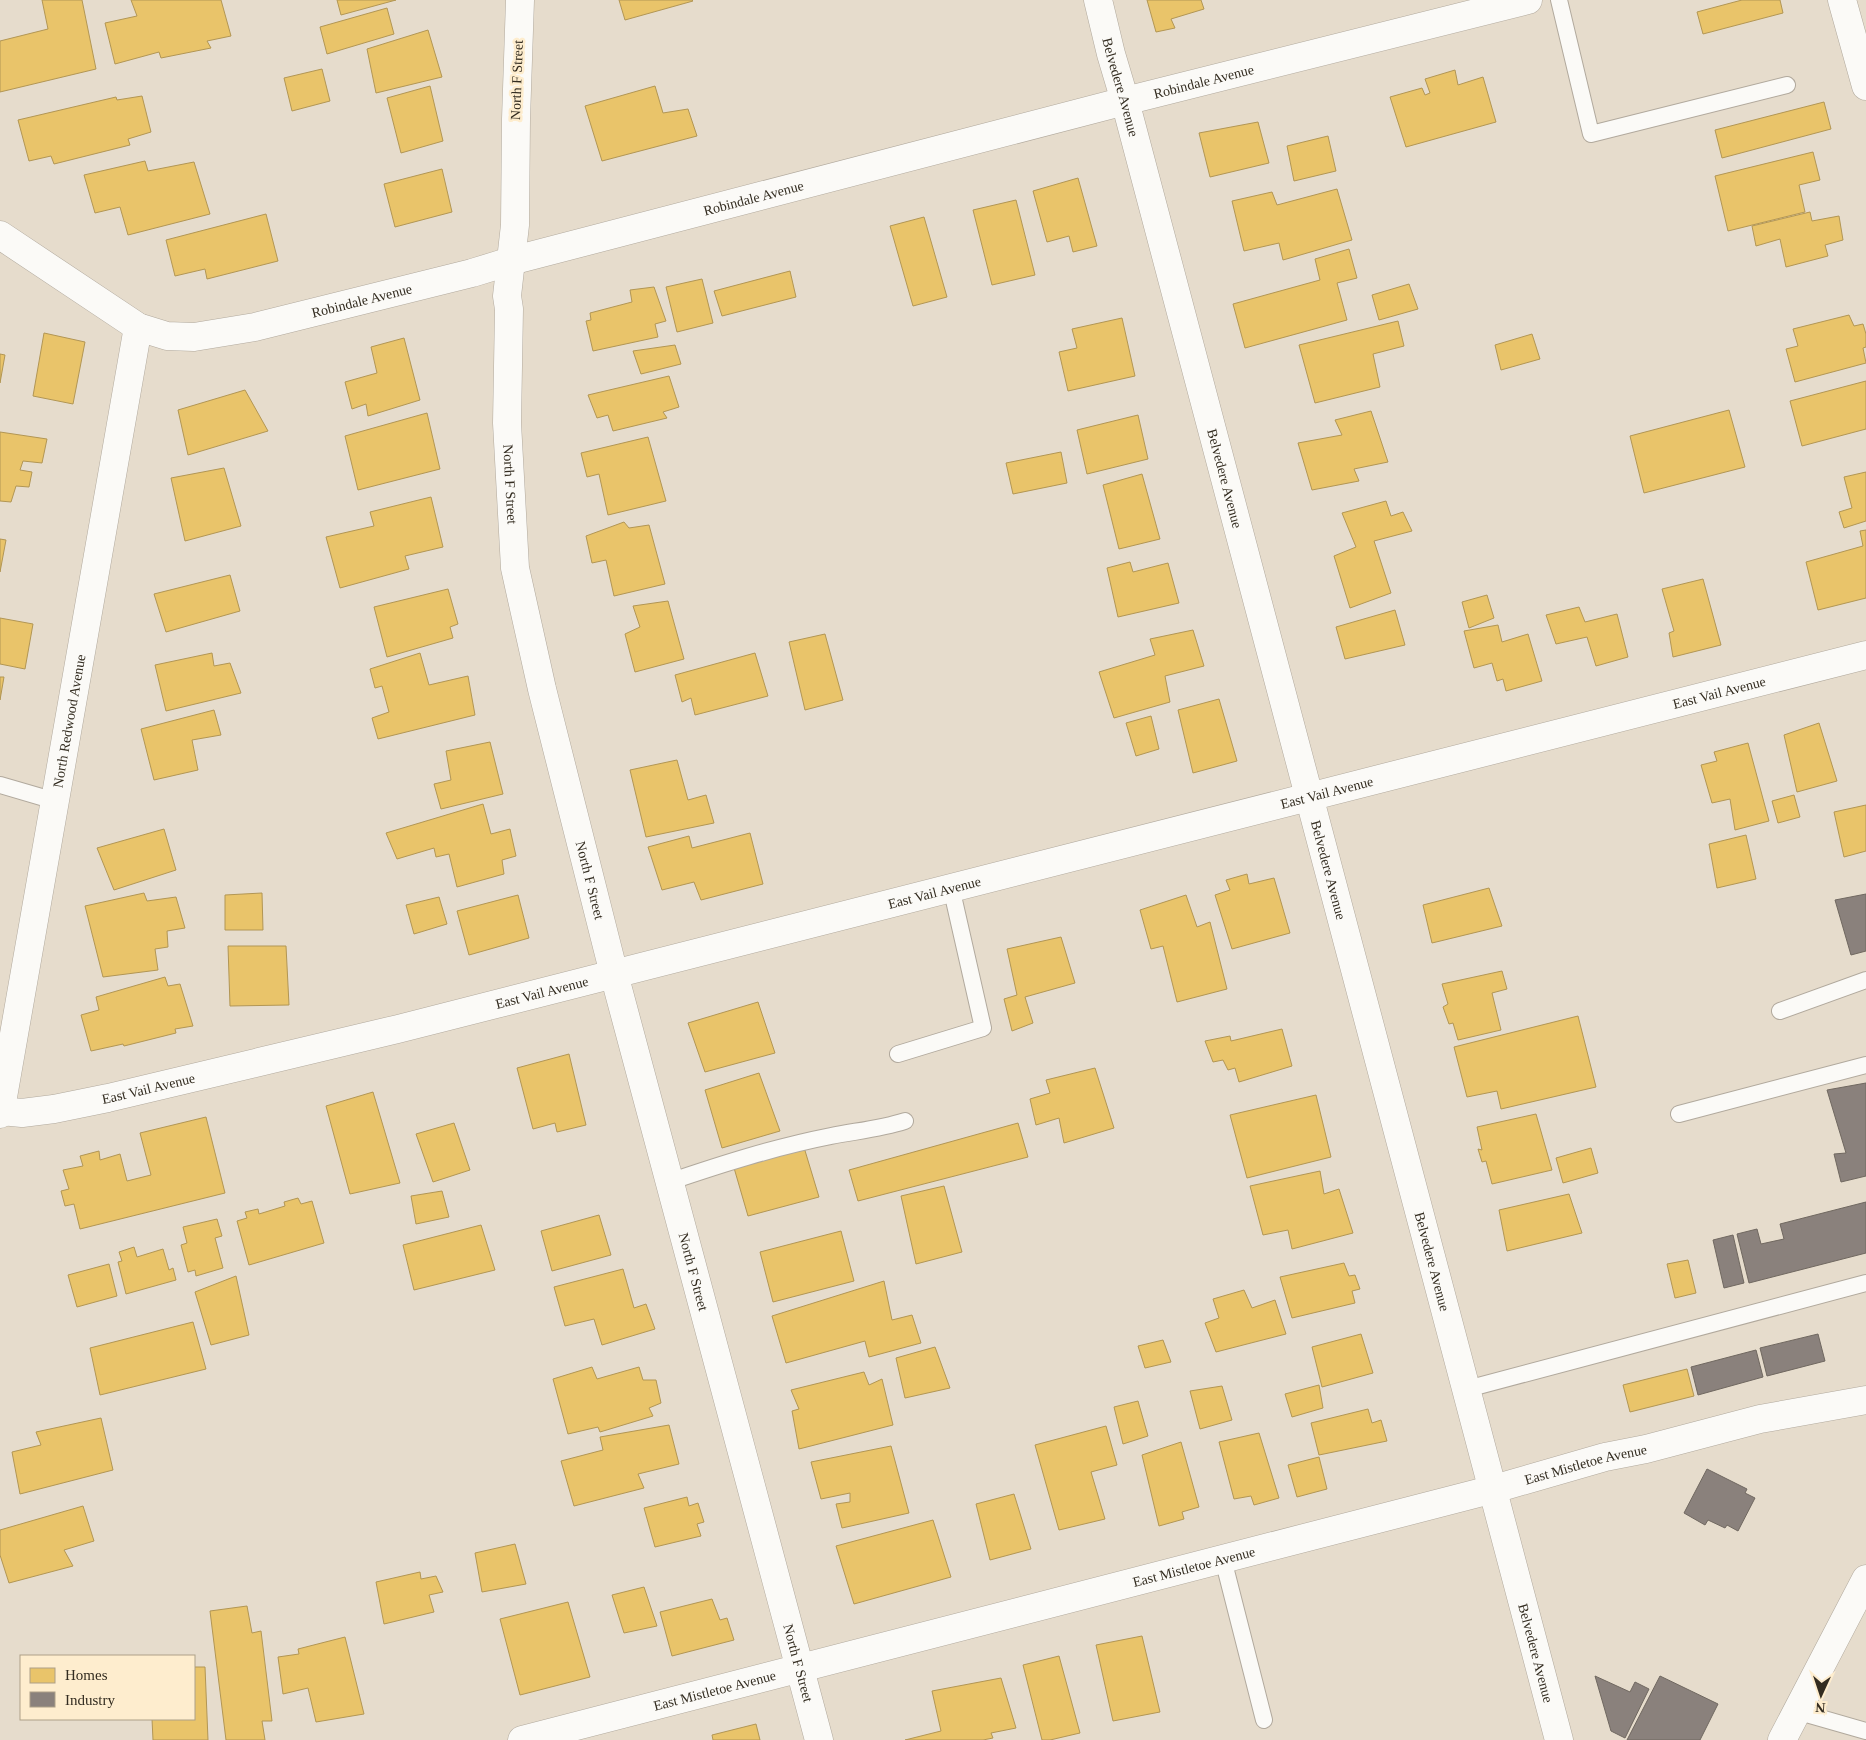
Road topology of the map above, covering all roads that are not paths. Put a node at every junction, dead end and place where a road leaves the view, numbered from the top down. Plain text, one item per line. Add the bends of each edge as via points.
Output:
1 (520, 0) edge
2 (1098, 0) edge
3 (1528, 0) edge
4 (1559, 0) edge
5 (1842, 0) edge
6 (1787, 85) dead end
7 (1866, 86) edge
8 (1125, 101) junction
9 (0, 235) edge
10 (511, 261) junction
11 (138, 327) junction
12 (1866, 655) edge
13 (0, 785) edge
14 (1310, 796) junction
15 (55, 801) junction
16 (951, 887) junction
17 (614, 974) junction
18 (1866, 980) edge
19 (1780, 1011) dead end
20 (898, 1054) dead end
21 (1866, 1065) edge
22 (0, 1112) edge
23 (1679, 1114) dead end
24 (905, 1120) dead end
25 (669, 1182) junction
26 (1866, 1283) edge
27 (1467, 1388) junction
28 (1866, 1400) edge
29 (1494, 1489) junction
30 (1223, 1559) junction
31 (1866, 1579) edge
32 (800, 1668) junction
33 (1796, 1711) junction
34 (1264, 1720) dead end
35 (1866, 1731) edge
36 (522, 1740) edge
37 (819, 1740) edge
38 (1559, 1740) edge
39 (1782, 1740) edge

1 - 10 street, North F Street via 515,225
2 - 8 street, Belvedere Avenue
3 - 8 street, Robindale Avenue
4 - 6 lane via 1591,134
5 - 7 street
8 - 10 street, Robindale Avenue
8 - 14 street, Belvedere Avenue
9 - 11 street, Robindale Avenue
10 - 11 street, Robindale Avenue via 255,327 194,337 167,336
10 - 17 street, North F Street via 507,296 506,423 515,568
11 - 15 street, North Redwood Avenue
12 - 14 street, East Vail Avenue
13 - 15 lane
14 - 16 street, East Vail Avenue
14 - 27 street, Belvedere Avenue
15 - 22 street, North Redwood Avenue
16 - 17 street, East Vail Avenue
16 - 20 lane via 982,1028
17 - 22 street, East Vail Avenue via 108,1098 54,1109
17 - 25 street, North F Street
18 - 19 lane
21 - 23 lane
24 - 25 lane via 882,1128 831,1136 743,1157
25 - 32 street, North F Street
26 - 27 lane
27 - 29 street, Belvedere Avenue
28 - 29 street, East Mistletoe Avenue via 1760,1419 1605,1457
29 - 30 street, East Mistletoe Avenue
29 - 38 street, Belvedere Avenue
30 - 32 street, East Mistletoe Avenue
30 - 34 lane
31 - 33 street
32 - 36 street, East Mistletoe Avenue
32 - 37 street, North F Street
33 - 35 lane
33 - 39 street

